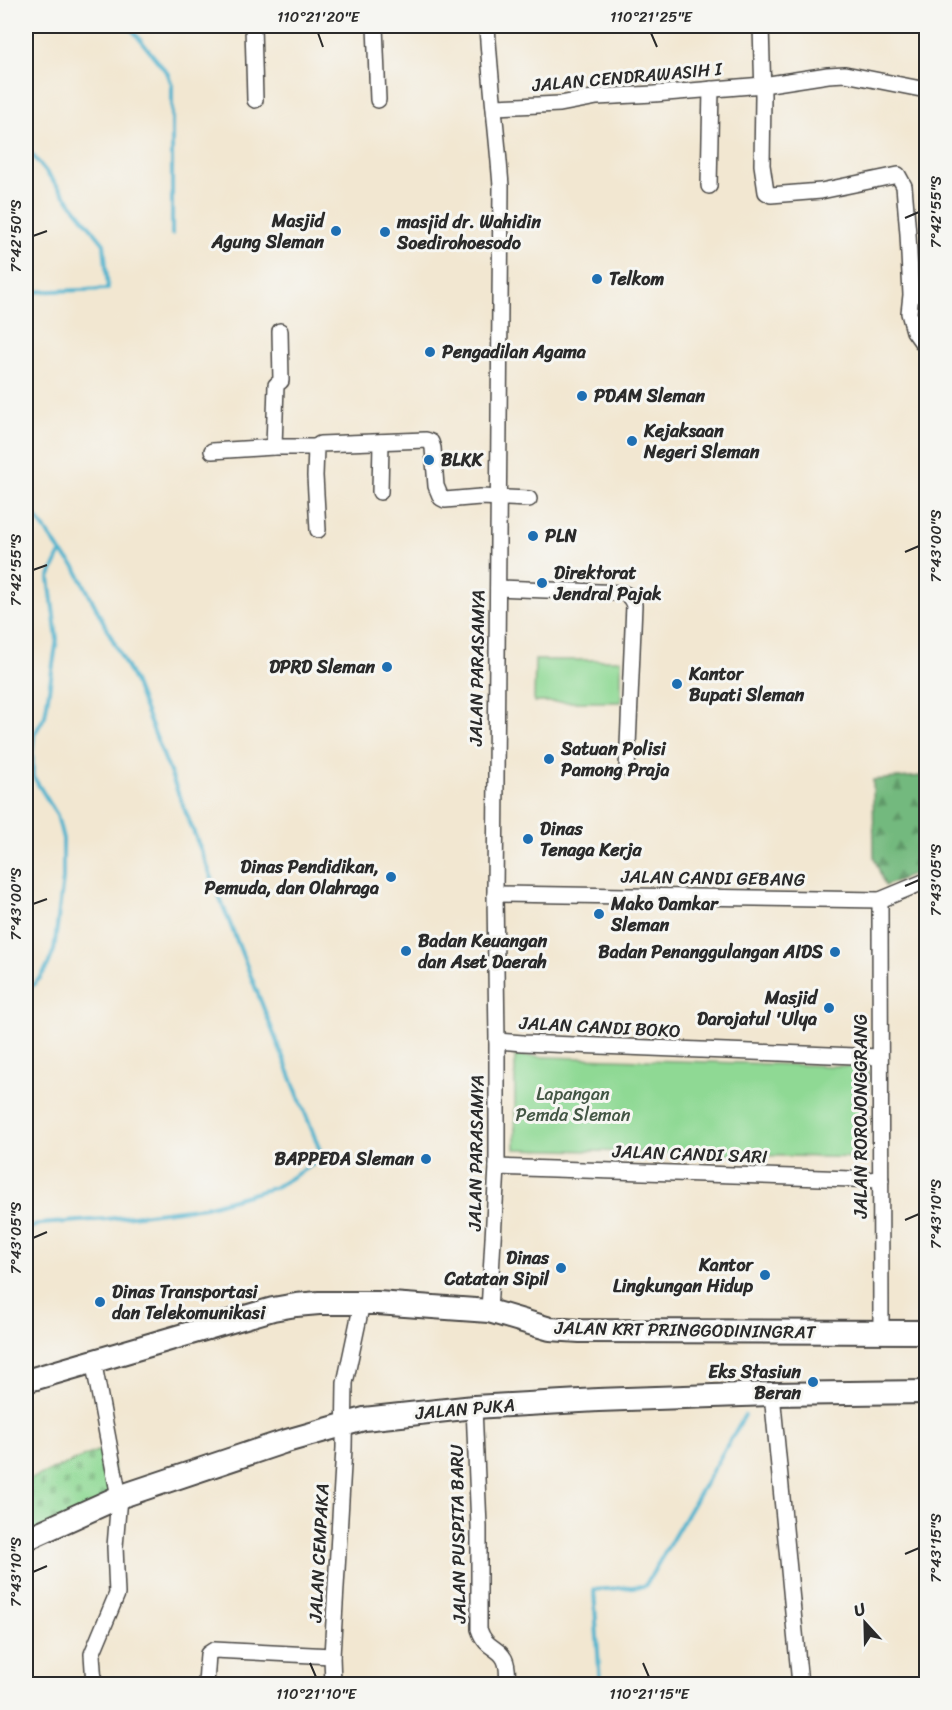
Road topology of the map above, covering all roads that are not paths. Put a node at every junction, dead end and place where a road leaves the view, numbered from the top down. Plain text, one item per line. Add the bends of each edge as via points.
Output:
1 (253, 26) edge
2 (375, 26) edge
3 (487, 26) edge
4 (761, 26) edge
5 (763, 85) junction
6 (711, 89) junction
7 (927, 90) edge
8 (255, 100) dead end
9 (378, 100) dead end
10 (495, 107) junction
11 (709, 186) dead end
12 (280, 331) dead end
13 (927, 346) edge
14 (381, 442) junction
15 (274, 447) junction
16 (316, 447) junction
17 (212, 451) dead end
18 (380, 492) dead end
19 (498, 498) junction
20 (529, 499) dead end
21 (318, 530) dead end
22 (498, 588) junction
23 (627, 769) dead end
24 (927, 881) edge
25 (495, 894) junction
26 (880, 900) junction
27 (497, 1041) junction
28 (880, 1057) junction
29 (497, 1167) junction
30 (881, 1180) junction
31 (362, 1304) junction
32 (489, 1311) junction
33 (881, 1332) junction
34 (927, 1332) edge
35 (93, 1360) junction
36 (26, 1381) edge
37 (927, 1392) edge
38 (772, 1394) junction
39 (474, 1407) junction
40 (345, 1424) junction
41 (119, 1497) junction
42 (26, 1539) edge
43 (332, 1656) junction
44 (94, 1684) edge
45 (206, 1684) edge
46 (333, 1684) edge
47 (507, 1684) edge
48 (800, 1684) edge

1 - 8 street
2 - 9 street
3 - 10 street, JALAN PARASAMYA
4 - 5 street
5 - 6 street, JALAN CENDRAWASIH I
5 - 7 street, JALAN CENDRAWASIH I via 845,74
5 - 13 street via 762,165 766,192 771,195 821,191 898,175 902,180 908,234 909,313 914,331
6 - 10 street, JALAN CENDRAWASIH I
6 - 11 street
10 - 19 street, JALAN PARASAMYA via 501,186
12 - 15 street via 282,381 276,385
14 - 16 street
14 - 18 street
14 - 19 street via 431,442 436,486 445,500
15 - 16 street
15 - 17 street
16 - 21 street
19 - 20 street
19 - 22 street, JALAN PARASAMYA
22 - 23 street via 622,593 632,599
22 - 25 street, JALAN PARASAMYA
24 - 26 street, JALAN CANDI GEBANG
25 - 26 street, JALAN CANDI GEBANG
25 - 27 street, JALAN PARASAMYA
26 - 28 street, JALAN ROROJONGGRANG
27 - 28 street, JALAN CANDI BOKO
27 - 29 street, JALAN PARASAMYA
28 - 30 street, JALAN ROROJONGGRANG
29 - 30 street, JALAN CANDI SARI
29 - 32 street, JALAN PARASAMYA
30 - 33 street, JALAN ROROJONGGRANG
31 - 32 main road, JALAN KRT PRINGGODININGRAT
31 - 35 main road, JALAN KRT PRINGGODININGRAT via 319,1303 273,1309
31 - 40 street, JALAN CEMPAKA via 345,1383
32 - 33 main road, JALAN KRT PRINGGODININGRAT via 550,1329 580,1331
33 - 34 main road, JALAN KRT PRINGGODININGRAT
35 - 36 main road, JALAN KRT PRINGGODININGRAT
35 - 41 street
37 - 38 main road, JALAN PJKA
38 - 39 main road, JALAN PJKA
38 - 48 street
39 - 40 main road, JALAN PJKA
39 - 47 street, JALAN PUSPITA BARU via 479,1629 486,1642 503,1654
40 - 41 main road, JALAN PJKA
40 - 43 street, JALAN CEMPAKA
41 - 42 main road, JALAN PJKA
41 - 44 street via 117,1594 92,1654
43 - 45 street via 214,1650 208,1654
43 - 46 street, JALAN CEMPAKA

